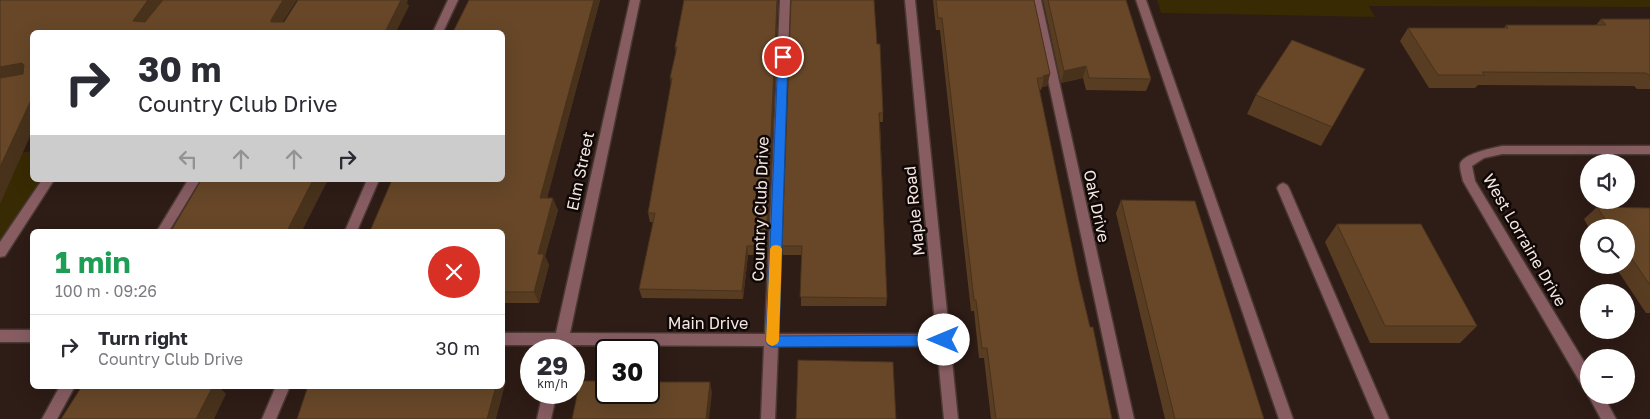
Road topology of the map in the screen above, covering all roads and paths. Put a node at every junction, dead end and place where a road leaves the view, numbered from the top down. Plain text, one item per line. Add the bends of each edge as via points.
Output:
1 (453, 0) edge
2 (635, 0) edge
3 (785, 0) edge
4 (910, 0) edge
5 (1036, 0) edge
6 (1141, 0) edge
7 (439, 30) edge
8 (1650, 150) edge
9 (47, 182) edge
10 (193, 182) edge
11 (372, 182) edge
12 (1283, 188) dead end
13 (164, 229) edge
14 (352, 229) edge
15 (0, 252) edge
16 (0, 336) edge
17 (30, 336) edge
18 (505, 339) edge
19 (561, 339) edge
20 (944, 340) junction
21 (520, 341) edge
22 (772, 341) junction
23 (585, 345) edge
24 (1580, 369) edge
25 (66, 389) edge
26 (282, 389) edge
27 (547, 404) edge
28 (1601, 404) edge
29 (49, 419) edge
30 (269, 419) edge
31 (544, 419) edge
32 (768, 419) edge
33 (951, 419) edge
34 (1126, 419) edge
35 (1286, 419) edge
36 (1382, 419) edge
37 (1610, 419) edge

1 - 7 street
2 - 19 street, Elm Street
3 - 22 street, Country Club Drive
4 - 20 street, Maple Road
5 - 34 street, Oak Drive
6 - 35 street
8 - 24 street, West Lorraine Drive via 1502,150 1481,155 1466,164 1469,181 1480,202
9 - 15 street
10 - 13 street
11 - 14 street
12 - 36 street
16 - 17 street
18 - 21 street, Main Drive
20 - 22 street, Main Drive
20 - 33 street, Maple Road
22 - 23 street, Main Drive
22 - 32 street, Country Club Drive
25 - 29 street
26 - 30 street
27 - 31 street
28 - 37 street

